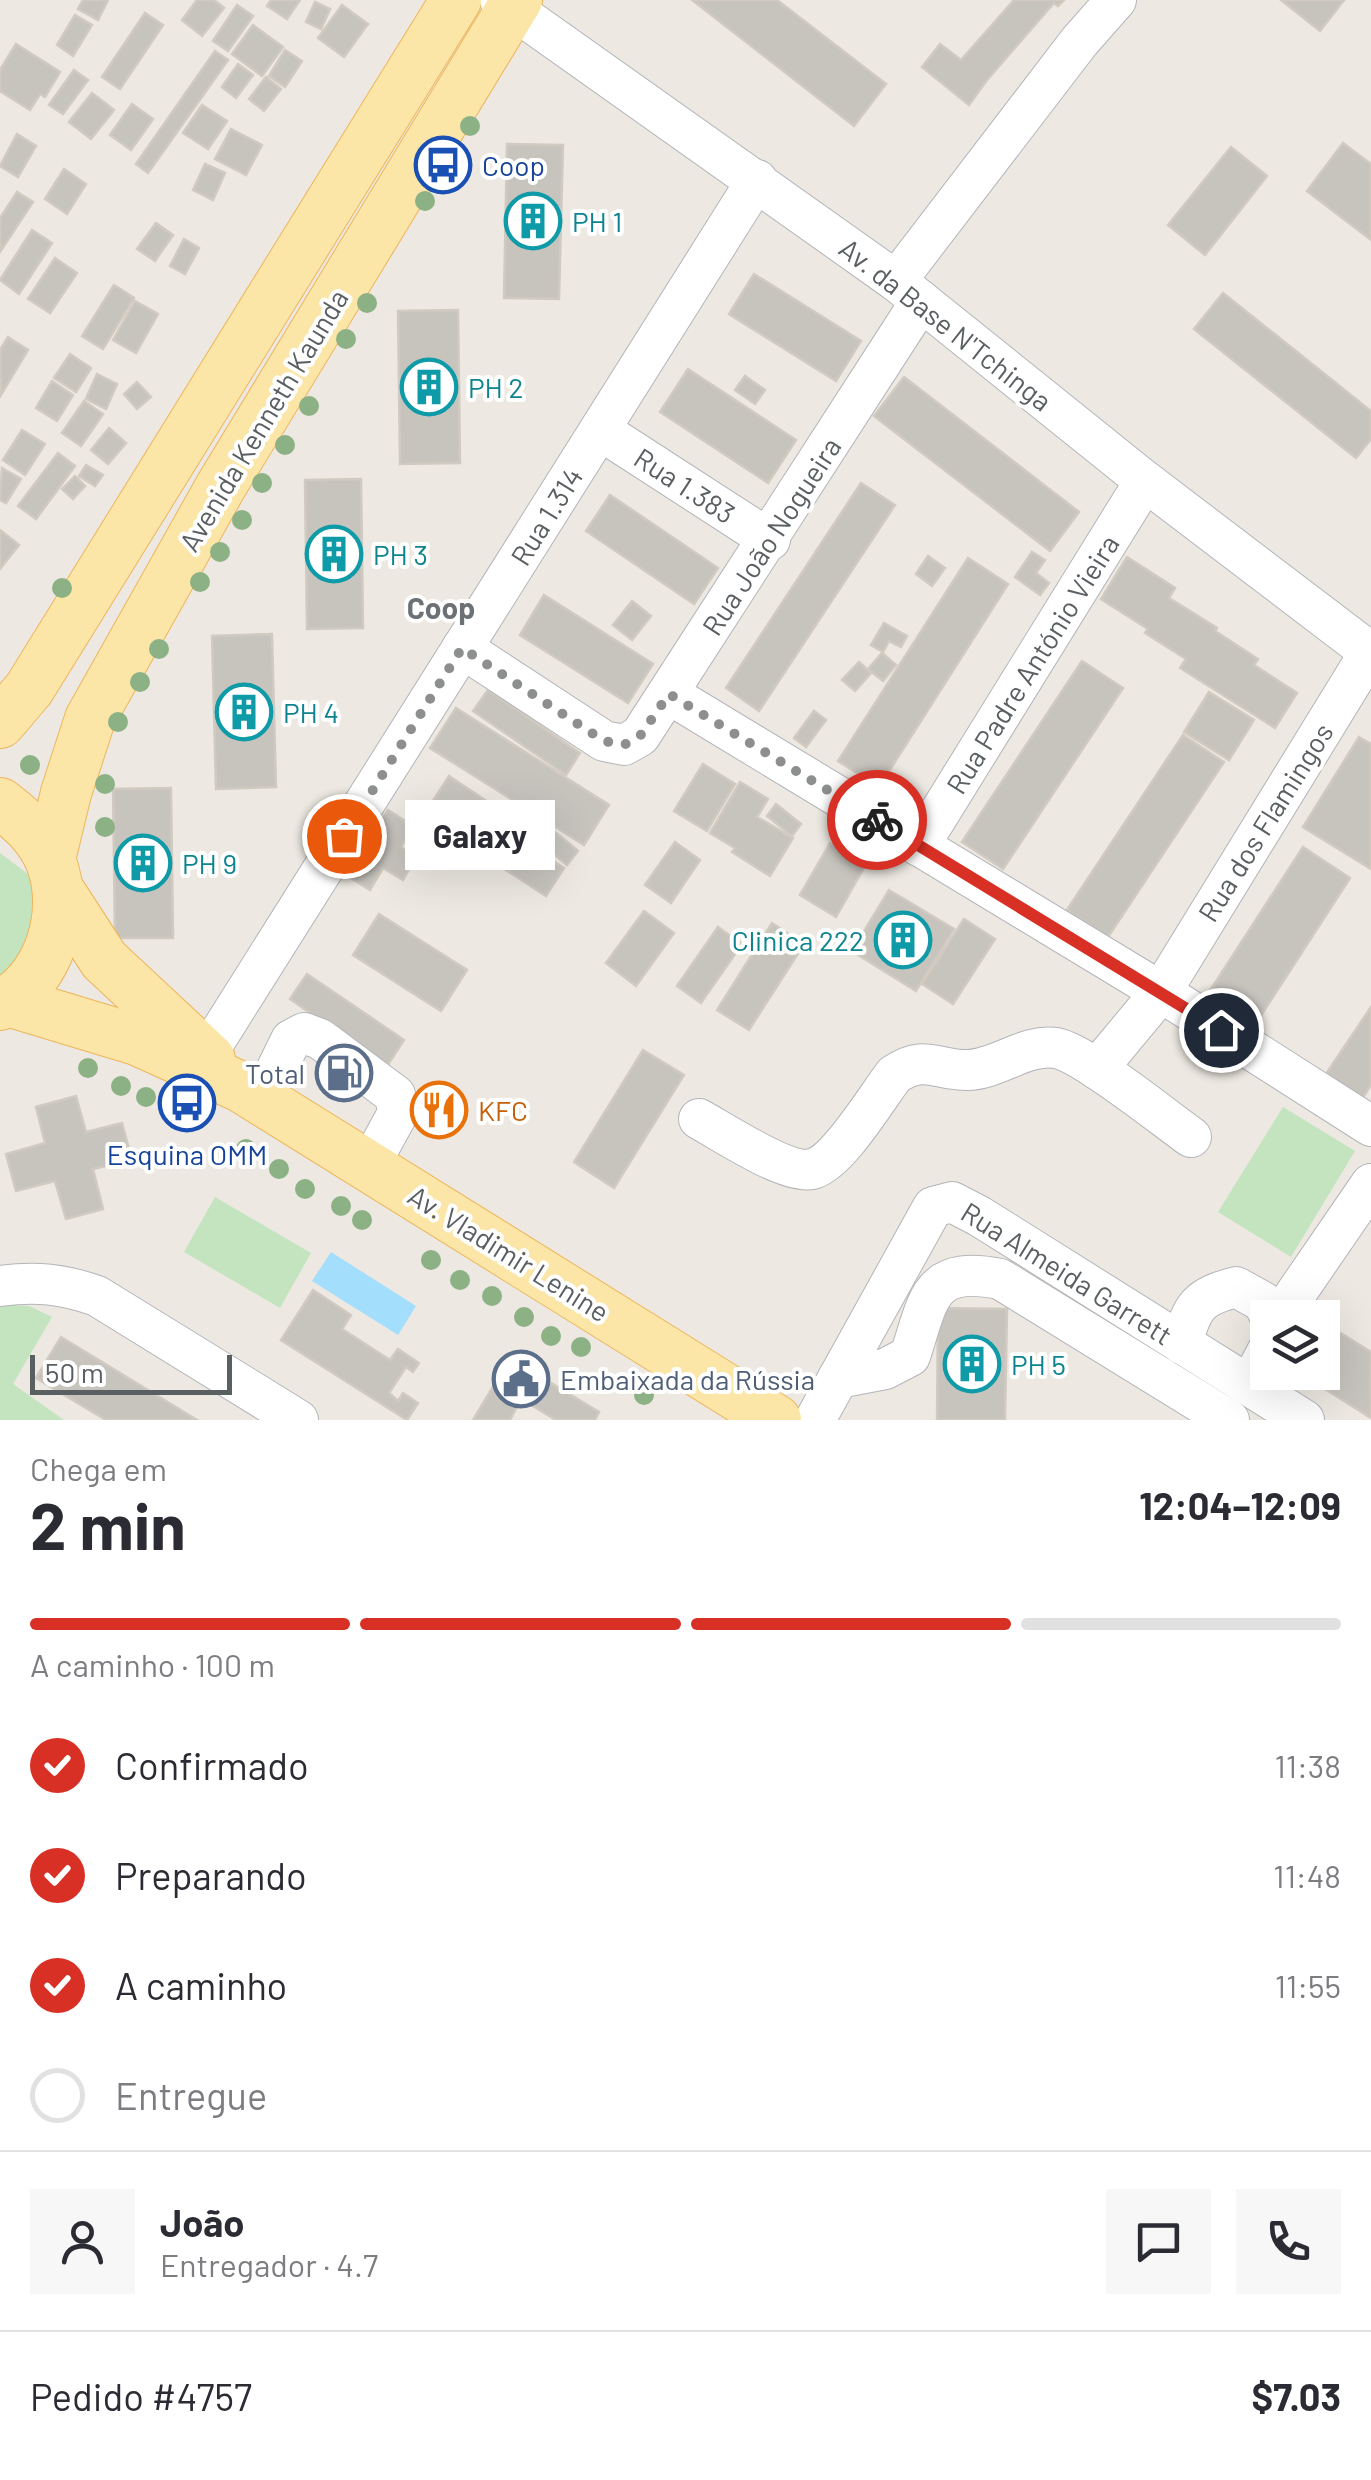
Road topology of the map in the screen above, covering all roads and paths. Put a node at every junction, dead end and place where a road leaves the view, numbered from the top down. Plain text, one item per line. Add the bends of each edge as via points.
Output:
1 (456, 0) edge
2 (1116, 0) edge
3 (510, 2) edge
4 (758, 180) junction
5 (908, 291) junction
6 (600, 430) junction
7 (1146, 481) junction
8 (770, 540) junction
9 (462, 648) junction
10 (1370, 652) edge
11 (669, 694) junction
12 (0, 723) edge
13 (0, 803) edge
14 (918, 846) junction
15 (54, 874) junction
16 (1161, 992) junction
17 (4, 1004) edge
18 (1097, 1070) junction
19 (228, 1078) junction
20 (698, 1119) dead end
21 (1371, 1126) edge
22 (1192, 1137) dead end
23 (368, 1166) junction
24 (1371, 1184) edge
25 (0, 1286) edge
26 (1259, 1300) edge
27 (1290, 1300) edge
28 (1182, 1344) junction
29 (1250, 1377) edge
30 (838, 1378) junction
31 (1244, 1383) junction
32 (298, 1420) edge
33 (776, 1420) edge
34 (814, 1420) edge
35 (1229, 1420) edge
36 (1304, 1420) edge

1 - 12 main road, Avenida Kenneth Kaunda via 29,689
2 - 5 street, Rua João Nogueira via 1067,57
3 - 4 street, Av. da Base N'Tchinga
3 - 15 main road, Avenida Kenneth Kaunda via 221,486 90,720 66,793
4 - 5 street, Av. da Base N'Tchinga
4 - 6 street, Rua 1.314
5 - 7 street, Av. da Base N'Tchinga
5 - 8 street, Rua João Nogueira
6 - 8 street, Rua 1.383
6 - 9 street, Rua 1.314
7 - 10 street, Av. da Base N'Tchinga
7 - 14 street, Rua Padre António Vieira
8 - 11 street, Rua João Nogueira
9 - 11 street, Rua João Nogueira via 604,741 624,745 640,736
9 - 19 street, Rua 1.314
10 - 16 street, Rua dos Flamingos
11 - 14 street
13 - 15 main road, Av. Vladimir Lenine via 28,824
14 - 16 street
15 - 17 main road, Avenida Kenneth Kaunda via 56,932 38,971
15 - 19 main road, Av. Vladimir Lenine via 104,960
16 - 18 street, Rua dos Flamingos
16 - 21 street
17 - 19 main road, Av. Vladimir Lenine via 137,1040
18 - 20 street via 1057,1048 984,1069 922,1062 906,1067 833,1156 813,1169 792,1169
18 - 22 street
19 - 23 main road, Av. Vladimir Lenine
19 - 23 street via 304,1034 320,1039 395,1096 398,1113
23 - 33 main road, Av. Vladimir Lenine
24 - 27 street
25 - 32 street via 65,1285 97,1296
26 - 28 street via 1236,1287 1205,1295 1189,1317
28 - 30 street, Rua Almeida Garrett via 952,1202 934,1207
28 - 31 street, Rua Almeida Garrett
29 - 31 street
30 - 34 street, Rua Almeida Garrett
30 - 35 street via 885,1369 910,1356 930,1294 944,1281 972,1274 1000,1279
31 - 36 street, Rua Almeida Garrett

